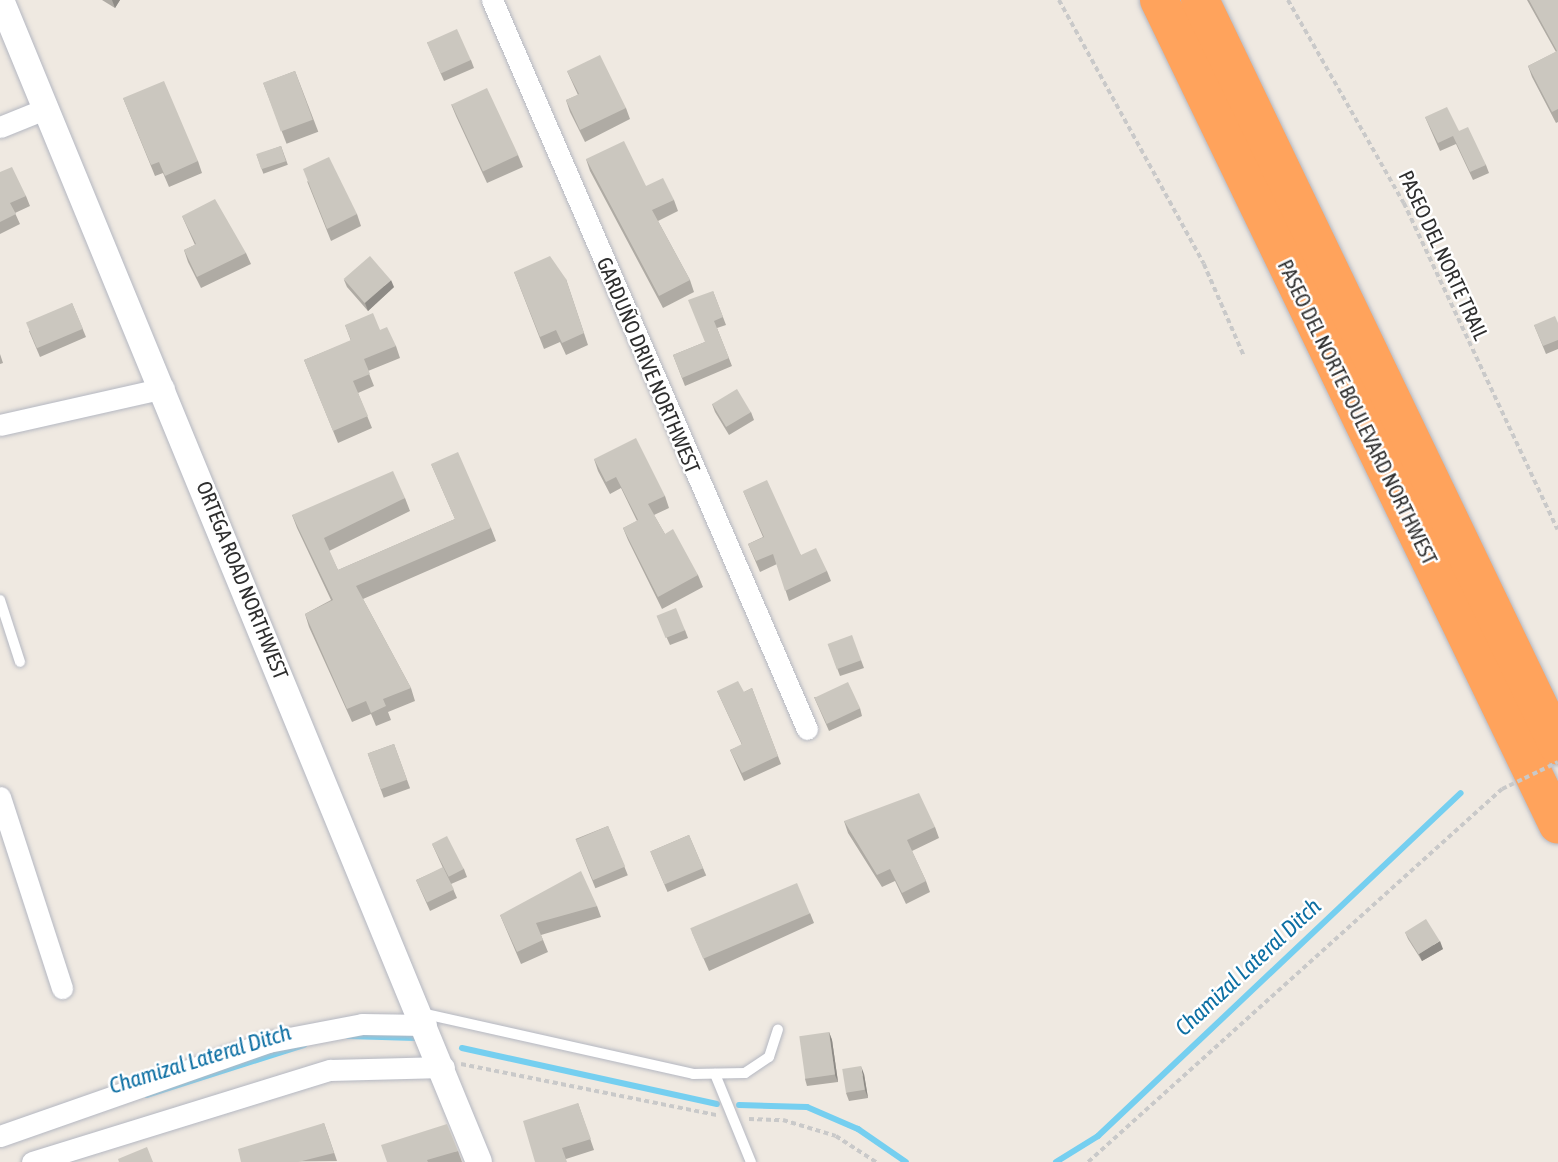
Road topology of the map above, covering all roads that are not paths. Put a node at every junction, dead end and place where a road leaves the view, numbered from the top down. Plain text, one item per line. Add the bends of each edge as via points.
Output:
1 (1, 0) edge
2 (492, 0) edge
3 (1159, 0) edge
4 (1200, 0) edge
5 (47, 108) junction
6 (0, 127) edge
7 (164, 388) junction
8 (0, 425) edge
9 (0, 600) edge
10 (20, 662) dead end
11 (807, 729) dead end
12 (1558, 746) edge
13 (0, 797) edge
14 (1558, 825) edge
15 (62, 988) dead end
16 (424, 1019) junction
17 (778, 1029) dead end
18 (444, 1067) junction
19 (715, 1074) junction
20 (0, 1136) edge
21 (32, 1162) edge
22 (479, 1162) edge
23 (751, 1162) edge

1 - 5 street, ORTEGA ROAD NORTHWEST
2 - 11 street, GARDUÑO DRIVE NORTHWEST
3 - 14 highway, PASEO DEL NORTE BOULEVARD NORTHWEST
4 - 12 highway, PASEO DEL NORTE BOULEVARD NORTHWEST
5 - 6 street
5 - 7 street, ORTEGA ROAD NORTHWEST
7 - 8 street
7 - 16 street, ORTEGA ROAD NORTHWEST
9 - 10 lane
13 - 15 street
16 - 18 street, ORTEGA ROAD NORTHWEST
16 - 19 lane via 632,1063
16 - 20 street via 362,1024 268,1042
17 - 19 lane via 769,1057 745,1073
18 - 21 street via 330,1070
18 - 22 street, ORTEGA ROAD NORTHWEST
19 - 23 lane

